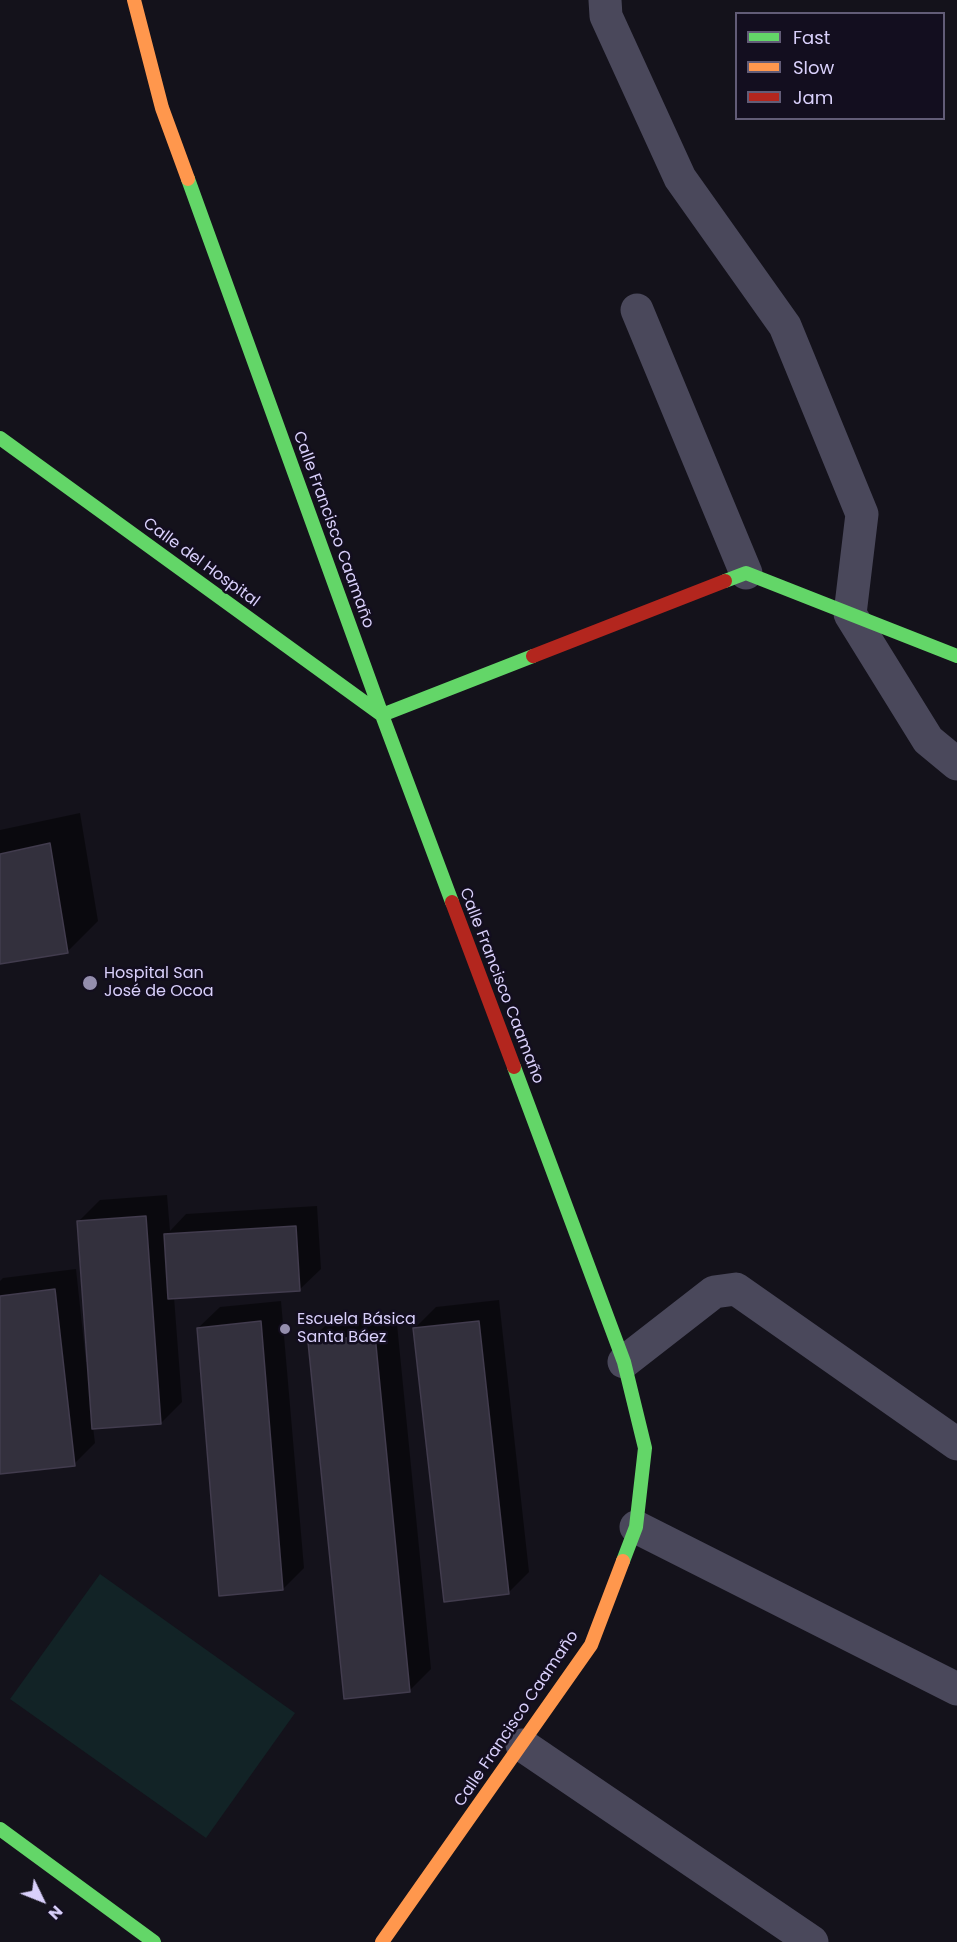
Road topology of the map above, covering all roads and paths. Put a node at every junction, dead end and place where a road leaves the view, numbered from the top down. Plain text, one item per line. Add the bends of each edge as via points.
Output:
1 (134, 0) edge
2 (605, 0) edge
3 (637, 309) dead end
4 (0, 438) edge
5 (746, 573) junction
6 (850, 614) junction
7 (957, 656) edge
8 (382, 715) junction
9 (957, 764) edge
10 (624, 1362) junction
11 (957, 1444) edge
12 (636, 1527) junction
13 (957, 1689) edge
14 (522, 1745) junction
15 (0, 1829) edge
16 (154, 1942) edge
17 (382, 1942) edge
18 (812, 1942) edge

1 - 8 main road, Calle Francisco Caamaño via 162,108
2 - 6 street via 606,16 680,178 785,326 862,514
3 - 5 street
4 - 8 main road, Calle del Hospital
5 - 6 main road
5 - 8 main road
6 - 7 main road
6 - 9 street via 928,740
8 - 10 main road, Calle Francisco Caamaño
10 - 11 street via 714,1292 736,1289
10 - 12 main road, Calle Francisco Caamaño via 645,1448
12 - 13 street
12 - 14 main road, Calle Francisco Caamaño via 591,1645
14 - 17 main road, Calle Francisco Caamaño
14 - 18 street
15 - 16 main road

